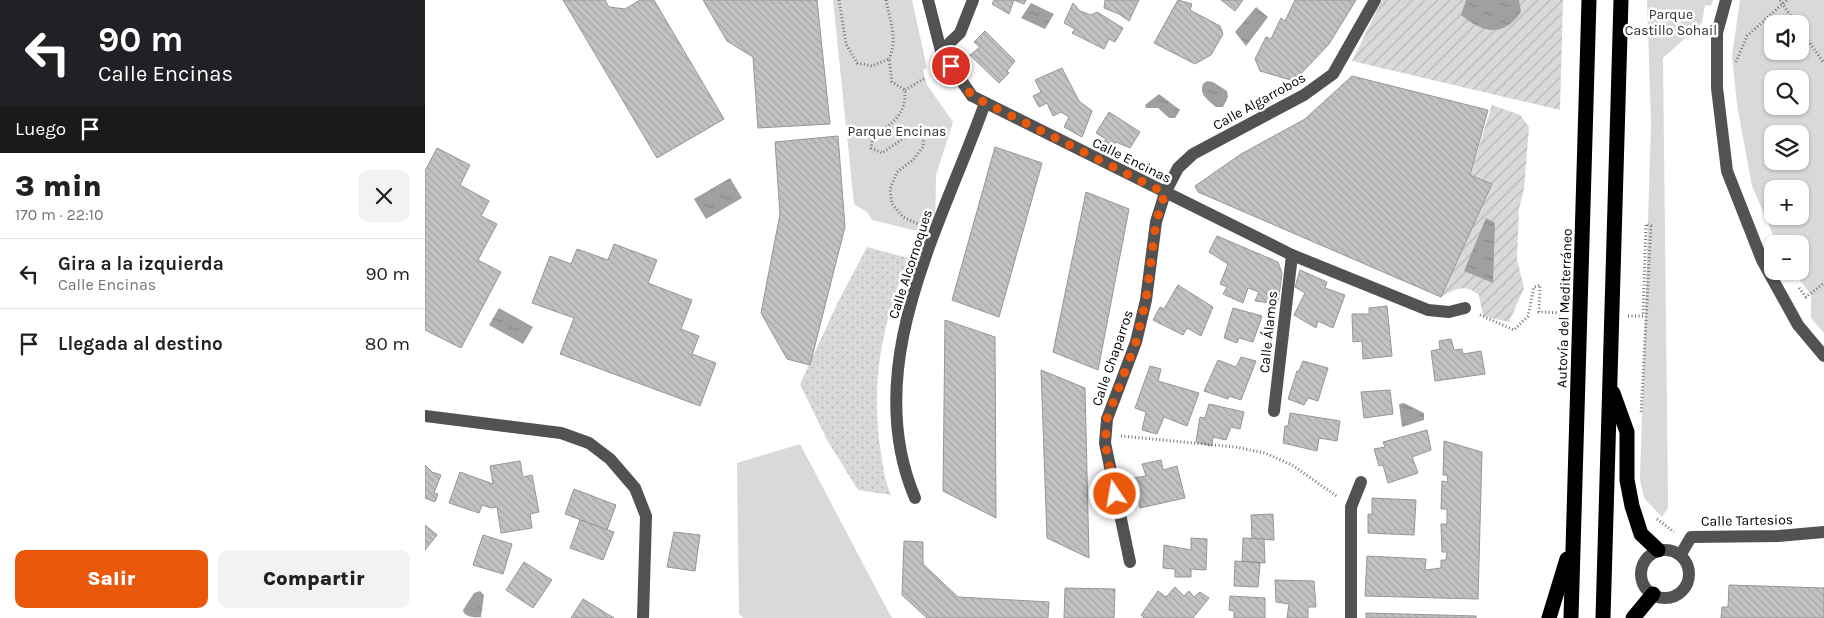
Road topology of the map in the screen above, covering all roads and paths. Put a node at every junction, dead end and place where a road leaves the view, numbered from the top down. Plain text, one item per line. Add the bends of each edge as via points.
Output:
1 (839, 0) edge
2 (886, 0) edge
3 (928, 0) edge
4 (973, 0) edge
5 (1375, 0) edge
6 (1589, 0) edge
7 (1621, 0) edge
8 (1726, 0) edge
9 (1787, 0) edge
10 (1781, 2) edge
11 (1790, 15) edge
12 (1809, 42) edge
13 (941, 51) junction
14 (889, 59) junction
15 (1824, 63) edge
16 (1733, 67) dead end
17 (925, 78) dead end
18 (905, 90) junction
19 (985, 103) junction
20 (1165, 193) junction
21 (935, 232) junction
22 (1292, 256) junction
23 (1650, 269) dead end
24 (1540, 284) dead end
25 (1797, 284) dead end
26 (1824, 284) edge
27 (1465, 308) joint
28 (1824, 356) edge
29 (1609, 383) junction
30 (1274, 411) dead end
31 (425, 416) edge
32 (1641, 418) dead end
33 (1105, 434) junction
34 (1361, 482) dead end
35 (915, 498) dead end
36 (1351, 507) junction
37 (1653, 515) dead end
38 (1824, 532) edge
39 (1691, 537) junction
40 (1573, 538) junction
41 (1658, 550) junction
42 (1681, 554) junction
43 (1130, 562) dead end
44 (1653, 594) junction
45 (643, 618) edge
46 (1351, 618) edge
47 (1549, 618) edge
48 (1571, 618) edge
49 (1603, 618) edge
50 (1633, 618) edge

1 - 14 path via 846,44 857,63 872,66
2 - 14 path via 894,38
3 - 13 street, Calle Encinas
4 - 13 street via 960,33
5 - 20 street, Calle Algarrobos via 1333,74 1304,95 1193,154 1178,168
6 - 40 highway, Autovía del Mediterráneo
7 - 29 highway
8 - 28 street via 1717,33 1717,88 1727,171 1762,260 1798,325
9 - 10 path
10 - 11 path
10 - 16 path via 1747,36
12 - 15 path
13 - 19 street, Calle Encinas via 972,96
14 - 18 path via 891,82
17 - 18 path
18 - 21 path via 906,104 896,120 873,137 871,148 882,153 913,132 923,131 923,147 897,172 890,189 891,204 903,217
19 - 20 street, Calle Encinas
19 - 21 street, Calle Alcornoques
20 - 22 street, Calle Encinas
20 - 33 street, Calle Chaparros via 1156,222 1140,325 1107,419
21 - 35 street, Calle Alcornoques via 907,314 899,362 898,444 904,472
22 - 27 street, Calle Encinas via 1428,310 1449,312
22 - 30 street, Calle Álamos
23 - 32 path
24 - 27 path via 1534,287 1528,316 1514,330
25 - 26 path via 1806,297
29 - 41 highway via 1627,432 1627,480 1632,506 1641,534
29 - 49 highway
31 - 45 street via 561,433 589,443 611,459 635,488 646,516
33 - 36 path via 1265,453 1292,465
33 - 43 street, Calle Chaparros
34 - 36 street
36 - 46 street
37 - 39 path via 1673,532
38 - 39 street, Calle Tartesios
39 - 42 street, Calle Tartesios
40 - 47 highway
40 - 48 highway, Autovía del Mediterráneo
41 - 42 street via 1674,550
41 - 44 street via 1650,554 1641,568 1643,585
42 - 44 street via 1690,575 1685,589 1672,597
44 - 50 highway

